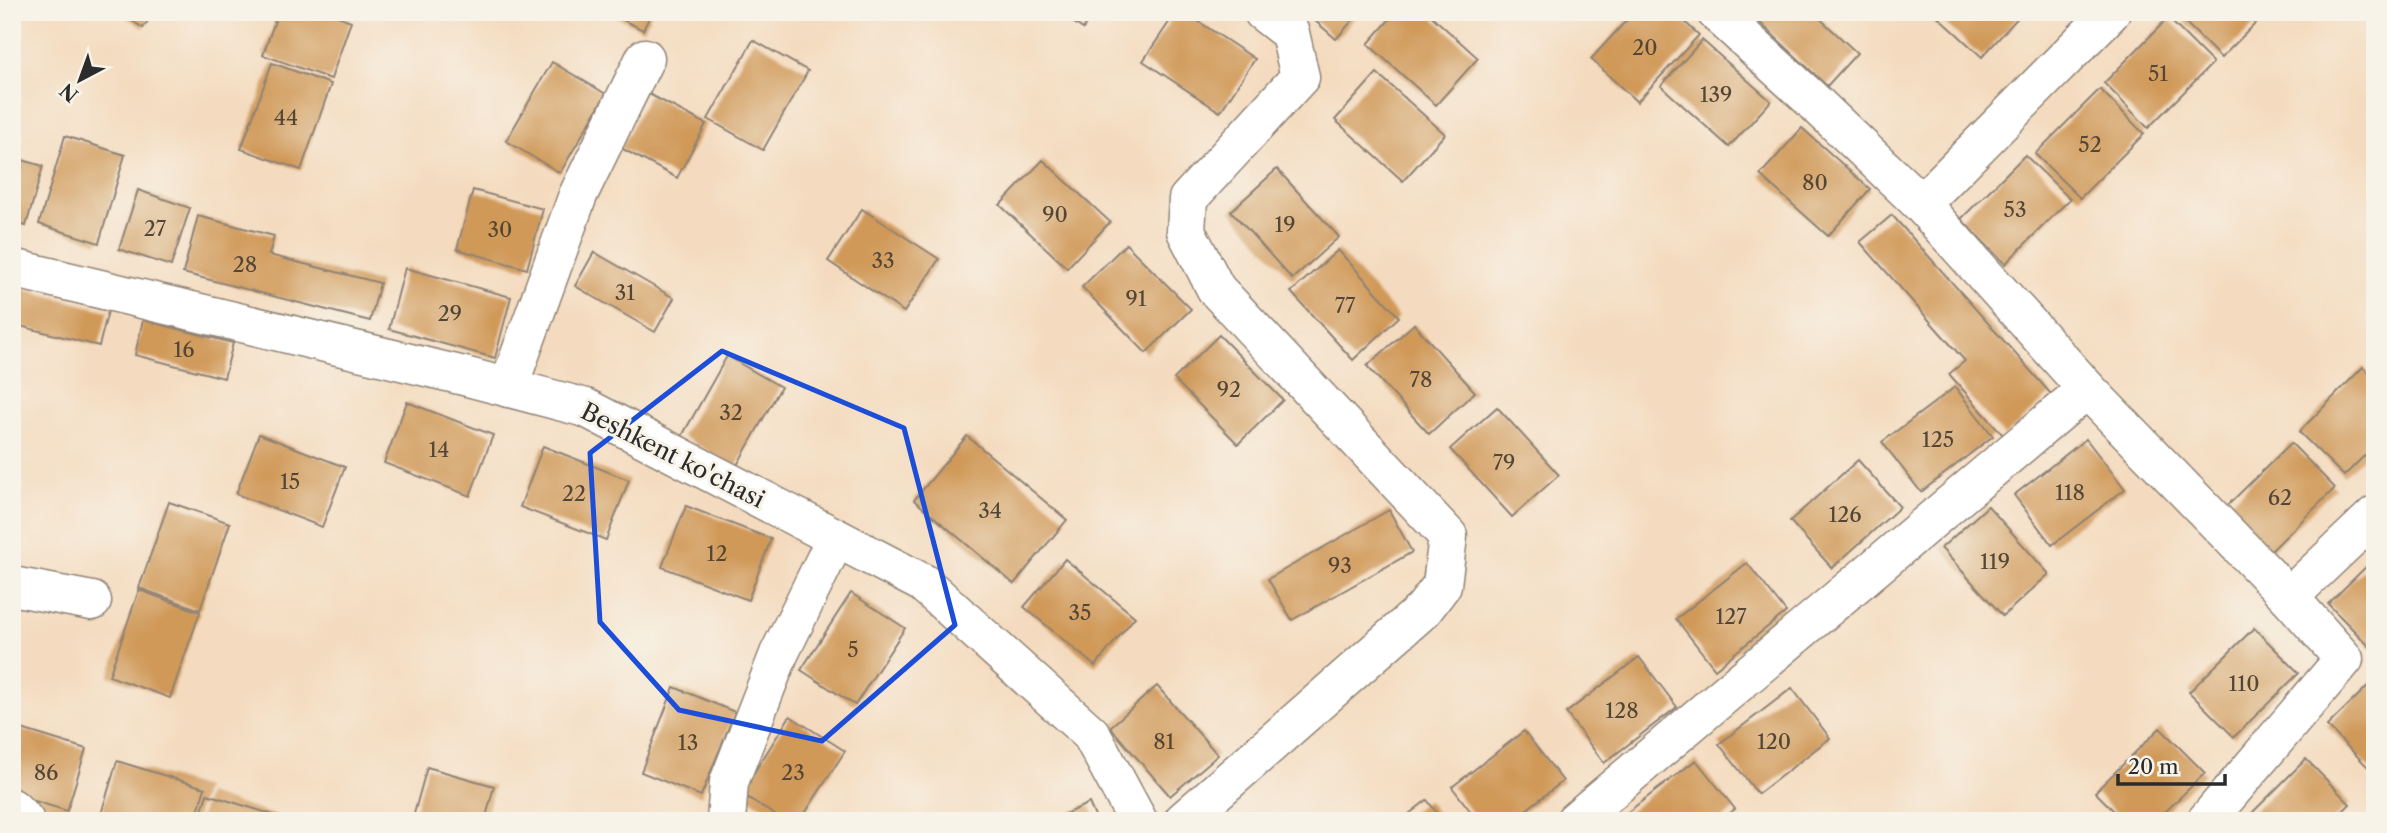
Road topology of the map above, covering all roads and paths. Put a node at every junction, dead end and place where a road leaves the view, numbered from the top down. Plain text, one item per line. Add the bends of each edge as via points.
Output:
1 (1264, 12) edge
2 (1716, 12) edge
3 (2112, 12) edge
4 (646, 58) dead end
5 (1921, 204) junction
6 (12, 268) edge
7 (508, 388) junction
8 (2087, 389) junction
9 (2375, 515) edge
10 (836, 538) junction
11 (12, 586) edge
12 (2289, 597) junction
13 (92, 601) dead end
14 (12, 808) edge
15 (25, 821) edge
16 (726, 821) edge
17 (1138, 821) edge
18 (1184, 821) edge
19 (1575, 821) edge
20 (2206, 821) edge

1 - 18 street via 1290,33 1300,78 1188,199 1186,231 1216,289 1448,536 1442,585 1423,610
2 - 5 street
3 - 5 street
4 - 7 street via 578,195
5 - 8 street
6 - 7 street, Beshkent ko'chasi
7 - 10 street, Beshkent ko'chasi via 586,408
8 - 12 street
8 - 19 street
9 - 12 street
10 - 16 street via 774,667 729,782
10 - 17 street, Beshkent ko'chasi via 923,583 1091,734
11 - 13 street
12 - 20 street via 2344,659
14 - 15 street

